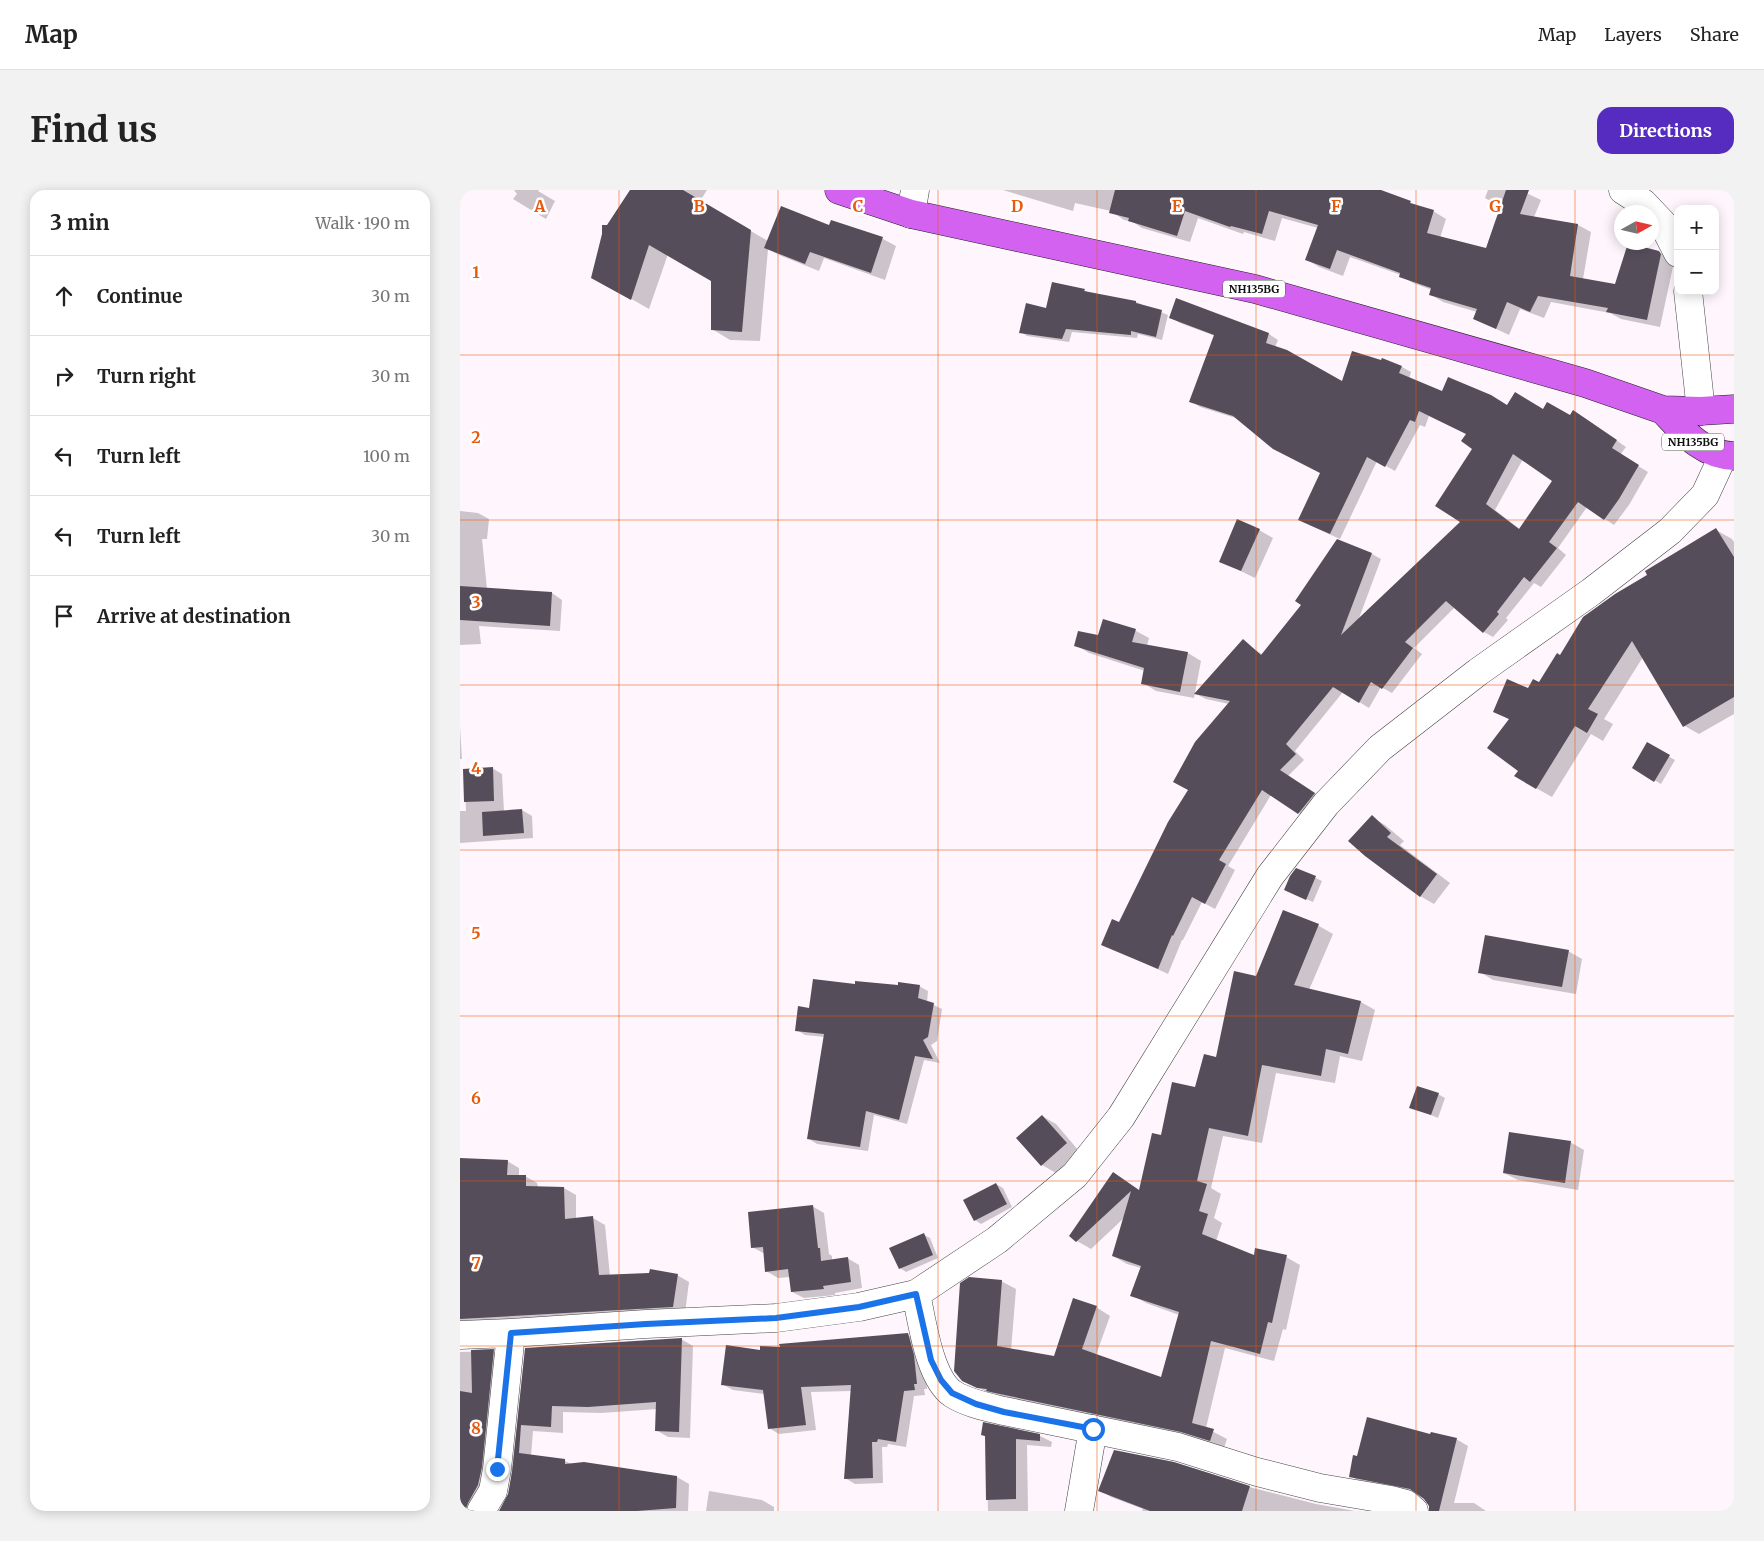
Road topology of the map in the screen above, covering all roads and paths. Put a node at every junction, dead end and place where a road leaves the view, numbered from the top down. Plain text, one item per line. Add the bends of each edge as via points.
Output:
1 (839, 190) edge
2 (1623, 190) edge
3 (913, 202) edge
4 (1676, 250) edge
5 (1688, 295) edge
6 (1734, 409) edge
7 (1663, 410) junction
8 (1701, 411) junction
9 (1728, 456) edge
10 (916, 1294) junction
11 (511, 1333) junction
12 (460, 1335) edge
13 (1093, 1429) junction
14 (481, 1511) edge
15 (1079, 1511) edge
16 (1414, 1511) edge

1 - 3 highway, NH135BG
2 - 4 street via 1643,203 1663,224
3 - 7 highway, NH135BG via 1255,289 1585,383
5 - 8 street
6 - 8 highway, NH135BG
7 - 8 highway, NH135BG
7 - 9 highway, NH135BG via 1694,442
9 - 10 street via 1705,496 1670,531 1380,748 1326,804 1270,876 1122,1117 1075,1175 997,1240
10 - 11 street via 859,1307 776,1318
10 - 13 street via 931,1360 952,1393 1004,1412
11 - 12 street
11 - 14 street via 497,1469 493,1491
13 - 15 street
13 - 16 street via 1178,1447 1320,1488 1391,1500 1406,1504

